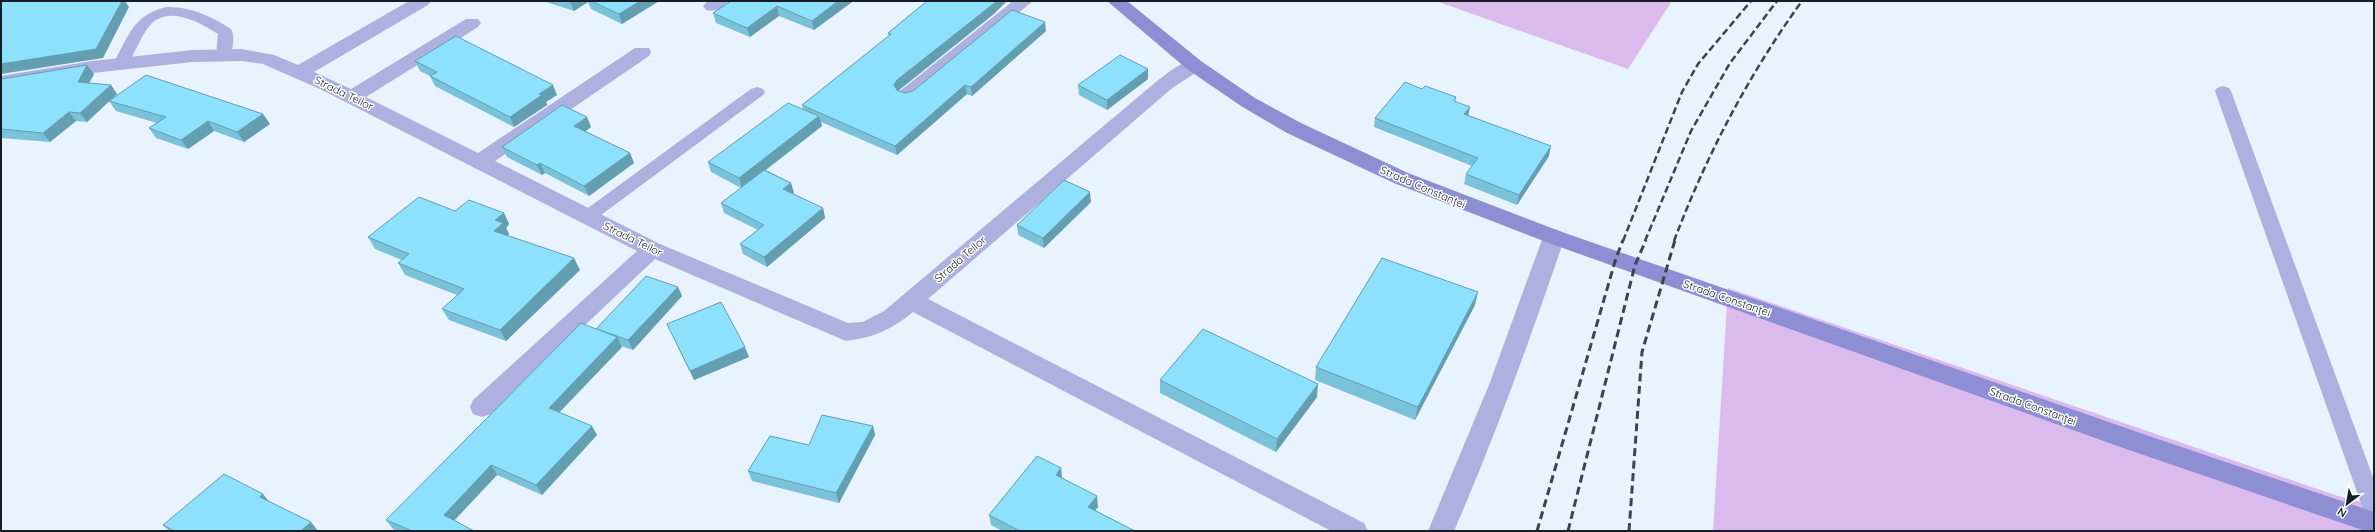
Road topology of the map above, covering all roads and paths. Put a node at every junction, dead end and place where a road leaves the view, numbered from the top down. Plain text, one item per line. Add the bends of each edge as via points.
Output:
1 (422, 1) edge
2 (1024, 1) edge
3 (1118, 1) edge
4 (472, 23) dead end
5 (642, 52) dead end
6 (224, 55) junction
7 (121, 64) junction
8 (1194, 65) junction
9 (300, 72) junction
10 (1, 82) edge
11 (2223, 91) dead end
12 (757, 92) dead end
13 (907, 95) edge
14 (352, 97) junction
15 (478, 163) junction
16 (587, 217) junction
17 (1554, 236) junction
18 (652, 249) junction
19 (912, 300) junction
20 (482, 406) dead end
21 (2374, 510) edge
22 (2374, 523) edge
23 (1355, 531) edge
24 (1441, 531) edge

1 - 9 street
2 - 13 street
3 - 8 street, Strada Constanței
4 - 14 street
5 - 15 street
6 - 7 street, Strada Teilor
6 - 7 lane via 226,32 186,10 167,8 155,13 145,22
6 - 9 street, Strada Teilor via 267,59
7 - 10 street, Strada Teilor
8 - 17 street, Strada Constanței via 1248,102 1334,148 1428,190
8 - 19 street, Strada Teilor via 1158,90
9 - 14 street, Strada Teilor
11 - 21 lane
12 - 16 lane
14 - 15 street, Strada Teilor
15 - 16 street, Strada Teilor
16 - 18 street, Strada Teilor
17 - 22 street, Strada Constanței via 2138,443
17 - 24 street via 1466,475
18 - 19 street, Strada Teilor via 846,332 867,330 892,317
18 - 20 street
19 - 23 street

